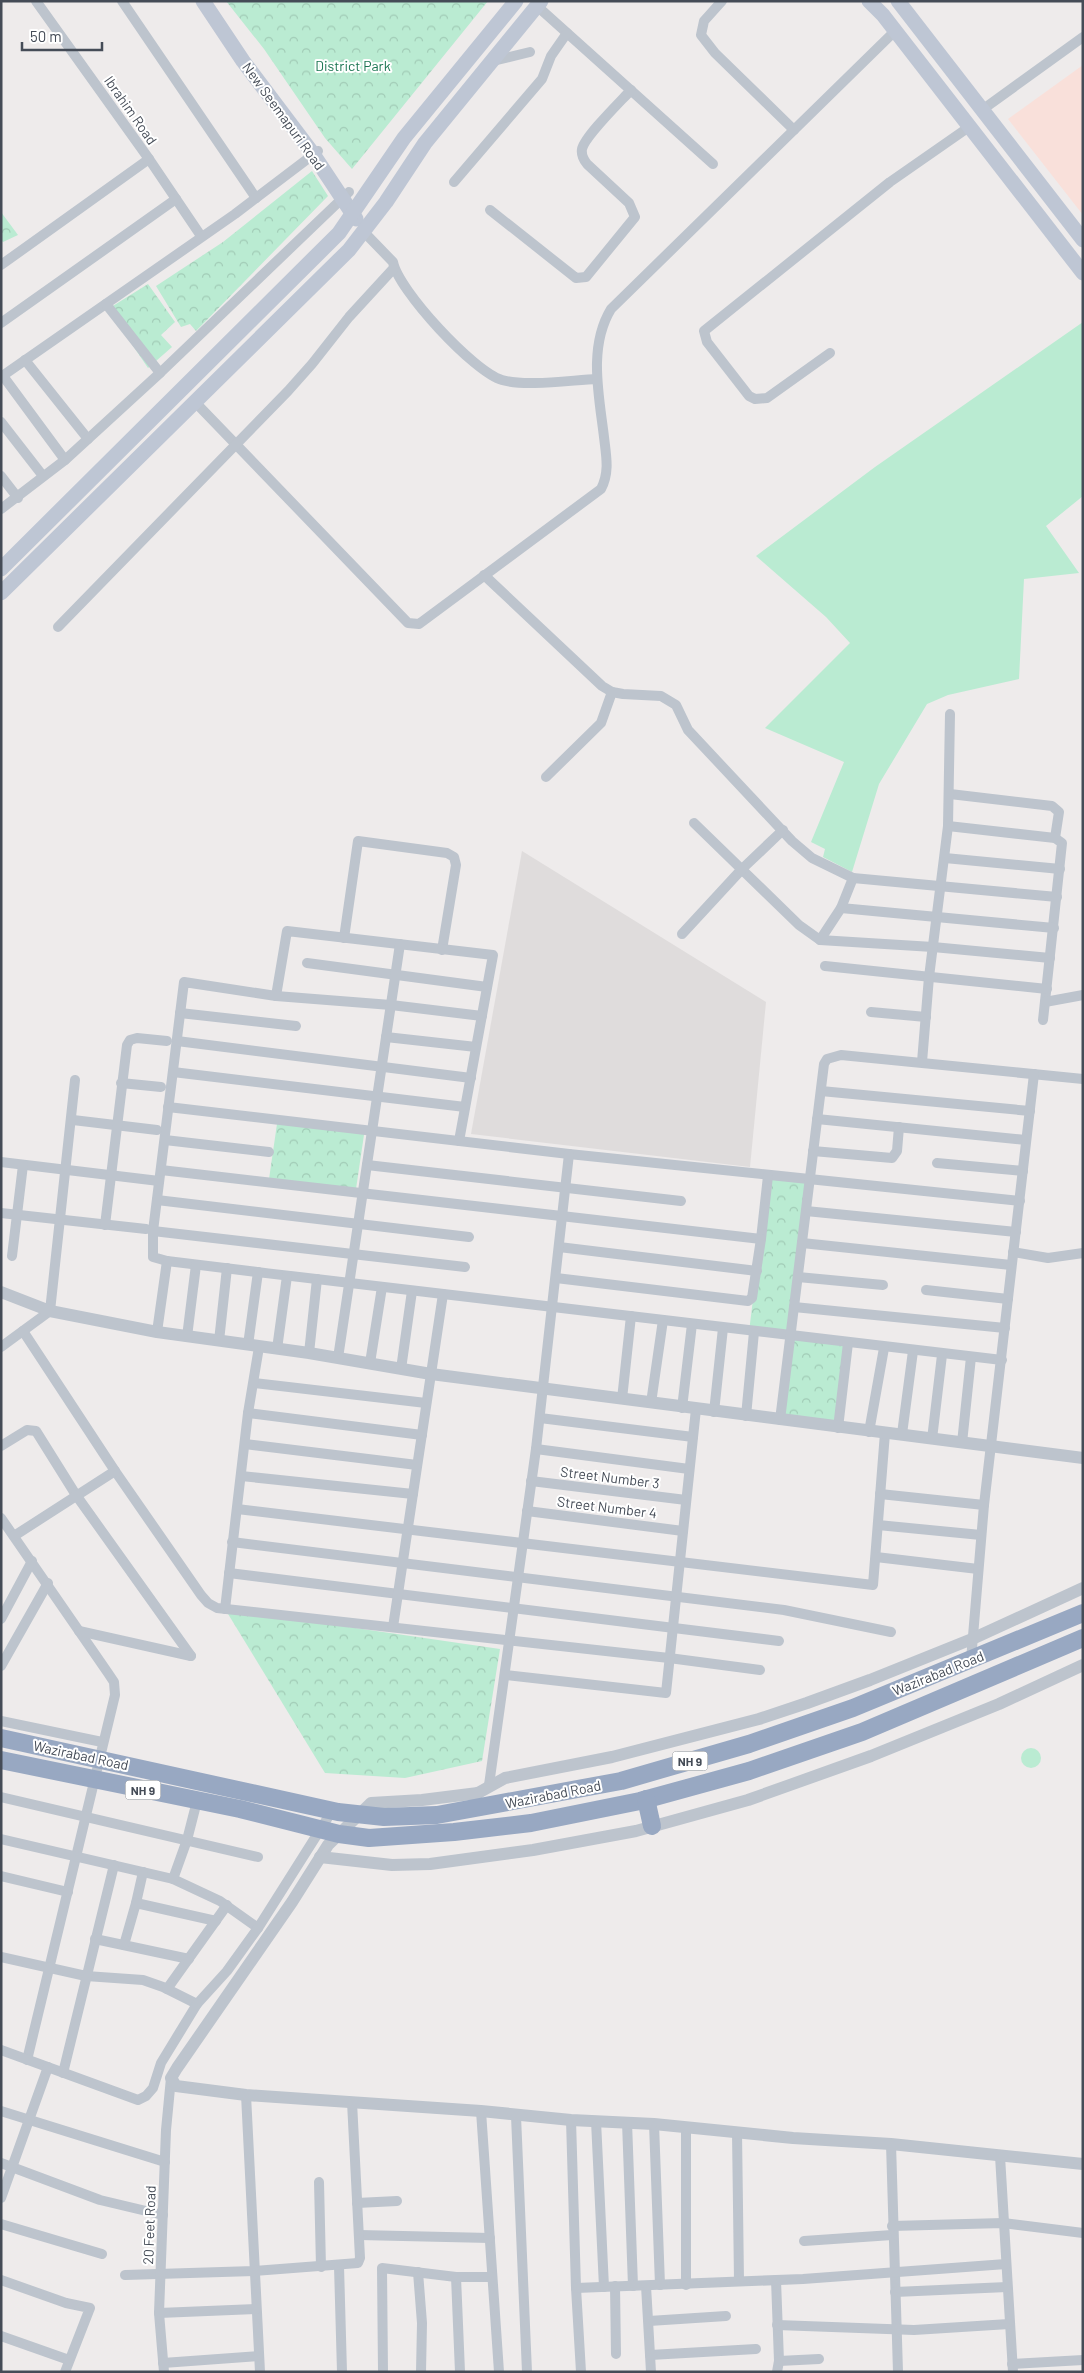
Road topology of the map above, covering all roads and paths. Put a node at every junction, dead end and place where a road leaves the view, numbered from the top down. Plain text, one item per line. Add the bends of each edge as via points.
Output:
1 (36, 1) edge
2 (122, 1) edge
3 (203, 1) edge
4 (214, 1) edge
5 (516, 1) edge
6 (722, 1) edge
7 (868, 1) edge
8 (898, 1) edge
9 (539, 4) edge
10 (896, 31) junction
11 (568, 33) junction
12 (1083, 38) edge
13 (530, 52) dead end
14 (492, 62) junction
15 (631, 90) junction
16 (982, 110) junction
17 (969, 127) junction
18 (794, 130) junction
19 (316, 153) junction
20 (149, 159) junction
21 (713, 164) dead end
22 (454, 182) dead end
23 (346, 195) junction
24 (256, 198) junction
25 (176, 199) junction
26 (355, 209) junction
27 (490, 210) dead end
28 (367, 227) junction
29 (201, 236) junction
30 (1083, 240) edge
31 (1, 265) edge
32 (394, 268) junction
33 (1083, 273) edge
34 (106, 304) junction
35 (1, 323) edge
36 (830, 353) dead end
37 (26, 360) junction
38 (160, 373) junction
39 (2, 377) edge
40 (597, 379) junction
41 (194, 401) junction
42 (1, 422) edge
43 (88, 439) junction
44 (236, 445) junction
45 (65, 460) junction
46 (1, 476) edge
47 (43, 476) junction
48 (18, 498) junction
49 (1, 509) edge
50 (1, 569) edge
51 (484, 575) junction
52 (1, 593) edge
53 (58, 627) dead end
54 (612, 692) junction
55 (950, 714) dead end
56 (546, 777) dead end
57 (950, 794) junction
58 (694, 823) dead end
59 (948, 826) junction
60 (784, 830) junction
61 (1055, 838) junction
62 (945, 858) junction
63 (742, 869) junction
64 (1060, 869) junction
65 (853, 878) junction
66 (942, 887) junction
67 (1057, 898) junction
68 (841, 908) junction
69 (938, 918) junction
70 (1054, 928) junction
71 (682, 934) dead end
72 (344, 938) junction
73 (820, 940) junction
74 (400, 944) junction
75 (933, 947) junction
76 (442, 950) junction
77 (1050, 958) junction
78 (307, 964) dead end
79 (825, 966) dead end
80 (396, 976) junction
81 (929, 977) junction
82 (487, 986) junction
83 (1047, 989) junction
84 (1083, 995) edge
85 (276, 996) junction
86 (1045, 1002) junction
87 (391, 1005) junction
88 (871, 1012) dead end
89 (180, 1013) junction
90 (482, 1016) junction
91 (926, 1018) junction
92 (1043, 1020) dead end
93 (296, 1026) dead end
94 (386, 1037) junction
95 (172, 1041) junction
96 (476, 1047) junction
97 (922, 1062) junction
98 (382, 1066) junction
99 (173, 1072) junction
100 (1034, 1074) junction
101 (470, 1078) junction
102 (1083, 1079) edge
103 (76, 1080) dead end
104 (121, 1083) junction
105 (161, 1087) dead end
106 (821, 1091) junction
107 (378, 1097) junction
108 (168, 1107) junction
109 (465, 1107) junction
110 (1030, 1111) junction
111 (817, 1119) junction
112 (73, 1120) junction
113 (117, 1126) junction
114 (899, 1127) junction
115 (157, 1130) dead end
116 (372, 1131) junction
117 (165, 1140) junction
118 (1026, 1140) junction
119 (459, 1141) junction
120 (813, 1151) junction
121 (269, 1152) dead end
122 (569, 1154) junction
123 (1, 1162) edge
124 (937, 1163) dead end
125 (23, 1164) junction
126 (367, 1165) junction
127 (67, 1170) junction
128 (1023, 1171) junction
129 (111, 1175) junction
130 (160, 1175) junction
131 (768, 1176) junction
132 (809, 1181) junction
133 (565, 1187) junction
134 (363, 1192) junction
135 (157, 1200) junction
136 (681, 1201) dead end
137 (1020, 1201) junction
138 (806, 1211) junction
139 (1, 1213) edge
140 (17, 1214) junction
141 (562, 1218) junction
142 (61, 1220) junction
143 (358, 1224) junction
144 (105, 1225) junction
145 (150, 1230) junction
146 (1016, 1232) junction
147 (468, 1237) dead end
148 (760, 1239) junction
149 (802, 1243) junction
150 (559, 1248) junction
151 (1013, 1252) junction
152 (1083, 1253) edge
153 (354, 1254) junction
154 (12, 1256) dead end
155 (166, 1261) junction
156 (196, 1265) junction
157 (1011, 1265) junction
158 (465, 1267) dead end
159 (227, 1268) junction
160 (757, 1271) junction
161 (258, 1272) junction
162 (287, 1276) junction
163 (798, 1277) junction
164 (556, 1278) junction
165 (317, 1279) junction
166 (350, 1283) junction
167 (883, 1285) dead end
168 (382, 1287) junction
169 (926, 1290) dead end
170 (412, 1291) junction
171 (1, 1292) edge
172 (443, 1294) junction
173 (1008, 1299) junction
174 (552, 1306) junction
175 (794, 1307) junction
176 (50, 1311) junction
177 (631, 1316) junction
178 (663, 1320) junction
179 (692, 1324) junction
180 (723, 1328) junction
181 (1005, 1328) junction
182 (23, 1331) junction
183 (157, 1332) junction
184 (754, 1332) junction
185 (187, 1337) junction
186 (790, 1337) junction
187 (219, 1341) junction
188 (848, 1343) junction
189 (254, 1346) junction
190 (1, 1347) edge
191 (884, 1348) junction
192 (277, 1349) junction
193 (913, 1351) junction
194 (309, 1353) junction
195 (942, 1355) junction
196 (971, 1357) junction
197 (338, 1358) junction
198 (1002, 1360) junction
199 (370, 1363) junction
200 (401, 1369) junction
201 (431, 1374) junction
202 (254, 1383) junction
203 (544, 1389) junction
204 (622, 1399) junction
205 (426, 1403) junction
206 (651, 1403) junction
207 (682, 1408) junction
208 (696, 1409) junction
209 (714, 1412) junction
210 (248, 1413) junction
211 (746, 1416) junction
212 (540, 1418) junction
213 (780, 1420) junction
214 (838, 1428) junction
215 (869, 1432) junction
216 (884, 1434) junction
217 (902, 1434) junction
218 (422, 1435) junction
219 (692, 1438) junction
220 (932, 1439) junction
221 (962, 1443) junction
222 (245, 1444) junction
223 (1, 1446) edge
224 (991, 1446) junction
225 (536, 1449) junction
226 (1083, 1458) edge
227 (417, 1465) junction
228 (689, 1468) junction
229 (115, 1471) junction
230 (241, 1476) junction
231 (531, 1481) junction
232 (413, 1494) junction
233 (880, 1494) junction
234 (76, 1495) junction
235 (686, 1500) junction
236 (984, 1505) junction
237 (237, 1508) junction
238 (527, 1511) junction
239 (1, 1518) edge
240 (878, 1525) junction
241 (408, 1528) junction
242 (683, 1531) junction
243 (981, 1535) junction
244 (14, 1536) junction
245 (232, 1542) junction
246 (523, 1542) junction
247 (876, 1557) junction
248 (32, 1561) junction
249 (403, 1562) junction
250 (679, 1562) junction
251 (978, 1569) junction
252 (229, 1573) junction
253 (518, 1576) junction
254 (48, 1583) junction
255 (1083, 1588) edge
256 (398, 1594) junction
257 (676, 1596) junction
258 (515, 1606) junction
259 (225, 1609) junction
260 (1083, 1612) edge
261 (1, 1619) edge
262 (672, 1627) junction
263 (393, 1628) junction
264 (79, 1632) junction
265 (891, 1632) dead end
266 (1083, 1638) edge
267 (972, 1639) junction
268 (511, 1640) junction
269 (779, 1641) dead end
270 (669, 1658) junction
271 (972, 1660) junction
272 (1083, 1665) edge
273 (1, 1666) edge
274 (760, 1670) dead end
275 (506, 1675) junction
276 (1, 1721) edge
277 (1, 1738) edge
278 (102, 1742) junction
279 (99, 1759) junction
280 (1, 1760) edge
281 (94, 1781) junction
282 (489, 1785) junction
283 (1, 1797) edge
284 (646, 1799) junction
285 (197, 1801) junction
286 (470, 1804) junction
287 (332, 1811) junction
288 (87, 1816) junction
289 (360, 1816) junction
290 (652, 1826) junction
291 (321, 1830) junction
292 (462, 1831) junction
293 (339, 1834) junction
294 (1, 1839) edge
295 (187, 1840) junction
296 (77, 1857) junction
297 (258, 1857) dead end
298 (320, 1857) junction
299 (114, 1866) junction
300 (143, 1872) junction
301 (1, 1876) edge
302 (173, 1879) junction
303 (68, 1892) junction
304 (136, 1903) junction
305 (227, 1905) junction
306 (216, 1921) junction
307 (258, 1928) junction
308 (96, 1938) junction
309 (124, 1945) junction
310 (1, 1957) edge
311 (189, 1959) junction
312 (50, 1967) junction
313 (86, 1976) junction
314 (168, 1989) junction
315 (197, 2004) junction
316 (1, 2050) edge
317 (27, 2060) junction
318 (48, 2067) junction
319 (63, 2073) junction
320 (171, 2078) junction
321 (246, 2095) junction
322 (352, 2102) junction
323 (1, 2111) edge
324 (481, 2111) junction
325 (516, 2116) junction
326 (29, 2120) junction
327 (571, 2120) junction
328 (596, 2121) junction
329 (627, 2122) junction
330 (654, 2124) junction
331 (686, 2127) junction
332 (737, 2132) junction
333 (890, 2144) junction
334 (1000, 2156) junction
335 (165, 2162) junction
336 (1, 2163) edge
337 (1083, 2164) edge
338 (12, 2167) junction
339 (319, 2182) dead end
340 (1, 2198) edge
341 (397, 2201) dead end
342 (357, 2203) junction
343 (163, 2215) junction
344 (1004, 2223) junction
345 (1, 2224) edge
346 (892, 2230) junction
347 (1083, 2234) edge
348 (359, 2235) junction
349 (490, 2238) junction
350 (804, 2240) dead end
351 (102, 2254) dead end
352 (1006, 2264) junction
353 (339, 2266) junction
354 (321, 2267) junction
355 (254, 2270) junction
356 (418, 2272) junction
357 (894, 2272) junction
358 (162, 2274) junction
359 (125, 2275) dead end
360 (456, 2277) junction
361 (492, 2277) junction
362 (1, 2280) edge
363 (776, 2280) junction
364 (739, 2281) junction
365 (660, 2285) junction
366 (686, 2285) junction
367 (633, 2286) junction
368 (646, 2286) junction
369 (609, 2287) junction
370 (1007, 2287) junction
371 (576, 2288) junction
372 (895, 2292) junction
373 (256, 2309) junction
374 (159, 2313) junction
375 (726, 2316) dead end
376 (649, 2321) junction
377 (1009, 2324) junction
378 (777, 2325) junction
379 (896, 2329) junction
380 (1, 2336) edge
381 (756, 2350) dead end
382 (616, 2354) dead end
383 (650, 2355) junction
384 (259, 2356) junction
385 (819, 2359) dead end
386 (69, 2360) junction
387 (1083, 2360) edge
388 (778, 2367) edge
389 (164, 2368) edge
390 (1013, 2368) edge
391 (65, 2372) edge
392 (260, 2372) edge
393 (342, 2372) edge
394 (383, 2372) edge
395 (422, 2372) edge
396 (460, 2372) edge
397 (498, 2372) edge
398 (527, 2372) edge
399 (581, 2372) edge
400 (651, 2372) edge
401 (898, 2372) edge

1 - 20 street, Ibrahim Road
2 - 24 street
3 - 19 main road, New Seemapuri Road via 243,61
4 - 19 main road, New Seemapuri Road
5 - 26 main road via 404,138
6 - 18 street via 704,21 701,35 715,53
7 - 10 main road
8 - 16 main road
9 - 11 street
9 - 14 main road
10 - 17 main road
10 - 18 street
11 - 15 street
11 - 22 street via 551,56 542,79
12 - 16 street
13 - 14 street
14 - 28 main road via 425,143
15 - 21 street
15 - 27 street via 586,140 582,158 629,203 635,216 586,277 576,278
16 - 30 main road
17 - 33 main road
17 - 36 street via 890,182 704,331 706,342 749,396 755,399 767,398
18 - 40 street via 610,309 601,327
19 - 23 main road, New Seemapuri Road
19 - 24 street
20 - 25 street, Ibrahim Road
20 - 31 street
23 - 26 main road, New Seemapuri Road
23 - 38 street
24 - 29 street
25 - 29 street, Ibrahim Road
25 - 35 street
26 - 28 main road, New Seemapuri Road
26 - 50 main road via 339,233
28 - 32 street
28 - 41 main road via 349,250
29 - 34 street
32 - 40 street via 410,296 491,377 523,382
32 - 44 street via 348,317 312,364
34 - 37 street
34 - 38 street
37 - 39 street
37 - 43 street
38 - 43 street
39 - 45 street
40 - 51 street via 607,470 601,489
41 - 44 street
41 - 52 main road
42 - 47 street
43 - 45 street
44 - 51 street via 408,623 425,621
44 - 53 street
45 - 47 street
46 - 48 street
47 - 48 street
48 - 49 street
51 - 54 street via 588,675
54 - 56 street via 601,723
54 - 60 street via 662,696 676,705 688,730
55 - 57 street
57 - 59 street
57 - 61 street via 1052,806 1059,812
58 - 63 street
59 - 61 street
59 - 62 street
60 - 63 street
60 - 65 street via 812,858
61 - 64 street via 1063,845
62 - 64 street
62 - 66 street
63 - 71 street
63 - 73 street via 799,925
64 - 67 street
65 - 66 street
65 - 68 street
66 - 67 street
66 - 69 street
67 - 70 street
68 - 69 street
68 - 73 street
69 - 70 street
69 - 75 street
70 - 77 street
72 - 74 street
72 - 76 street via 358,841 447,853 454,857 456,865
72 - 85 street via 287,931
73 - 75 street
74 - 76 street
74 - 80 street
75 - 77 street
75 - 81 street
76 - 82 street via 493,956
77 - 83 street
78 - 80 street
79 - 81 street
80 - 82 street
80 - 87 street
81 - 83 street
81 - 91 street
82 - 90 street
83 - 86 street
84 - 86 street
85 - 87 street
85 - 89 street via 184,982
86 - 92 street
87 - 90 street
87 - 94 street
88 - 91 street
89 - 93 street
89 - 95 street
90 - 96 street
91 - 97 street
94 - 96 street
94 - 98 street
95 - 98 street
95 - 99 street
95 - 104 street via 130,1040
96 - 101 street
97 - 100 street
97 - 106 street via 833,1056 824,1064
98 - 101 street
98 - 107 street
99 - 107 street
99 - 108 street
100 - 102 street
100 - 110 street
101 - 109 street
103 - 112 street
104 - 105 street
104 - 113 street
106 - 110 street
106 - 111 street
107 - 109 street
107 - 116 street
108 - 116 street
108 - 117 street
109 - 119 street
110 - 118 street
111 - 114 street
111 - 120 street
112 - 113 street
112 - 127 street
113 - 115 street
113 - 129 street
114 - 118 street
114 - 120 street via 892,1158
116 - 119 street
116 - 126 street
117 - 121 street
117 - 130 street
118 - 128 street
119 - 122 street
120 - 132 street
122 - 131 street
122 - 133 street
123 - 125 street
124 - 128 street
125 - 127 street
125 - 140 street
126 - 133 street
126 - 134 street
127 - 129 street
127 - 142 street
128 - 137 street
129 - 130 street
129 - 144 street
130 - 134 street
130 - 135 street
131 - 132 street
131 - 148 street
132 - 137 street
132 - 138 street
133 - 136 street
133 - 141 street
134 - 141 street
134 - 143 street
135 - 143 street
135 - 145 street
137 - 146 street
138 - 146 street
138 - 149 street
139 - 140 street
140 - 142 street
140 - 154 street
141 - 148 street
141 - 150 street
142 - 144 street
142 - 176 street
143 - 147 street
143 - 153 street
144 - 145 street
145 - 153 street
145 - 155 street via 153,1257
146 - 151 street
148 - 160 street
149 - 157 street
149 - 163 street
150 - 160 street
150 - 164 street
151 - 152 street via 1048,1258
151 - 157 street
153 - 158 street
153 - 166 street
155 - 156 street
155 - 183 street
156 - 159 street
156 - 185 street
157 - 173 street
159 - 161 street
159 - 187 street
160 - 164 street via 752,1298 748,1300
161 - 162 street
161 - 189 street
162 - 165 street
162 - 192 street
163 - 167 street
163 - 175 street
164 - 174 street
165 - 166 street
165 - 194 street
166 - 168 street
166 - 197 street
168 - 170 street
168 - 199 street
169 - 173 street
170 - 172 street
170 - 200 street
171 - 176 street
172 - 174 street
172 - 201 street
173 - 181 street
174 - 177 street
174 - 203 street
175 - 181 street
175 - 186 street
176 - 182 street
176 - 183 street
177 - 178 street
177 - 204 street
178 - 179 street
178 - 206 street
179 - 180 street
179 - 207 street
180 - 184 street
180 - 209 street
181 - 198 street
182 - 190 street
182 - 229 street
183 - 185 street
184 - 186 street
184 - 211 street
185 - 187 street
186 - 188 street
186 - 213 street
187 - 189 street
188 - 191 street
188 - 214 street
189 - 192 street
189 - 202 street
191 - 193 street
191 - 215 street
192 - 194 street
193 - 195 street
193 - 217 street
194 - 197 street
195 - 196 street
195 - 220 street
196 - 198 street
196 - 221 street
197 - 199 street
198 - 224 street
199 - 200 street
200 - 201 street
201 - 203 street
201 - 205 street
202 - 205 street
202 - 210 street
203 - 204 street
203 - 212 street
204 - 206 street
205 - 218 street
206 - 207 street
207 - 208 street
208 - 209 street
208 - 219 street
209 - 211 street
210 - 218 street
210 - 222 street
211 - 213 street
212 - 219 street
212 - 225 street
213 - 214 street
214 - 215 street
215 - 216 street
216 - 217 street
216 - 233 street
217 - 220 street
218 - 227 street
219 - 228 street
220 - 221 street
221 - 224 street
222 - 227 street
222 - 230 street
223 - 234 street via 27,1430 36,1431
224 - 226 street
224 - 236 street
225 - 228 street
225 - 231 street
227 - 232 street
228 - 235 street
229 - 234 street
229 - 259 street via 201,1595 208,1603
230 - 232 street
230 - 237 street
231 - 235 street, Street Number 3
231 - 238 street
232 - 241 street
233 - 236 street
233 - 240 street
234 - 244 street
234 - 264 street via 192,1656
235 - 242 street
236 - 243 street
237 - 241 street
237 - 245 street
238 - 242 street, Street Number 4
238 - 246 street
239 - 244 street
240 - 243 street
240 - 247 street
241 - 246 street
241 - 249 street
242 - 250 street
243 - 251 street
244 - 248 street
245 - 249 street
245 - 252 street
246 - 250 street
246 - 253 street
247 - 250 street via 873,1585
247 - 251 street
248 - 254 street
248 - 261 street
249 - 253 street
249 - 256 street
250 - 257 street
251 - 267 street
252 - 256 street
252 - 259 street
253 - 257 street
253 - 258 street
254 - 264 street
254 - 273 street
255 - 267 street
256 - 258 street
256 - 263 street
257 - 262 street
257 - 265 street via 784,1610
258 - 262 street
258 - 268 street
259 - 263 street
260 - 271 highway, Wazirabad Road / NH 9
262 - 269 street
262 - 270 street
263 - 268 street
264 - 278 street via 114,1682 115,1695
266 - 284 highway, Wazirabad Road / NH 9 via 862,1732 749,1771
267 - 271 street
267 - 282 street via 870,1680 759,1719 612,1757 505,1778
268 - 270 street
268 - 275 street
270 - 274 street
270 - 275 street via 666,1693
271 - 286 highway, Wazirabad Road / NH 9 via 854,1708 749,1744 621,1781
272 - 290 street via 999,1704 871,1756 748,1800
275 - 282 street
276 - 278 street
277 - 279 highway, Wazirabad Road / NH 9
278 - 279 street
279 - 281 street
279 - 287 highway, Wazirabad Road / NH 9
280 - 281 highway, Wazirabad Road / NH 9
281 - 285 highway, Wazirabad Road / NH 9
281 - 288 street
282 - 286 street
283 - 288 street
284 - 290 highway
284 - 292 highway, Wazirabad Road / NH 9 via 531,1823
285 - 291 highway, Wazirabad Road / NH 9
285 - 295 street
286 - 289 highway, Wazirabad Road / NH 9 via 420,1816
286 - 289 street via 422,1800 371,1803
286 - 292 highway
287 - 289 highway, Wazirabad Road / NH 9
287 - 291 street
288 - 295 street
288 - 296 street
289 - 293 street
290 - 298 street via 533,1850 430,1864 392,1865
291 - 293 highway, Wazirabad Road / NH 9
291 - 307 street
292 - 293 highway, Wazirabad Road / NH 9 via 370,1838
293 - 298 street
294 - 296 street
295 - 297 street
295 - 302 street
296 - 299 street
296 - 303 street
298 - 320 street
299 - 300 street
299 - 308 street
300 - 302 street
300 - 304 street
301 - 303 street
302 - 305 street
303 - 312 street
304 - 306 street
304 - 309 street
305 - 306 street
305 - 307 street
306 - 311 street
307 - 315 street
308 - 309 street
308 - 313 street
309 - 311 street
310 - 312 street
311 - 314 street
312 - 313 street
312 - 317 street
313 - 314 street via 143,1980
313 - 319 street
314 - 315 street
315 - 319 street via 160,2063 153,2088 146,2096 138,2100
316 - 317 street
317 - 318 street
318 - 319 street
318 - 326 street
320 - 321 street via 176,2086
320 - 335 street, 20 Feet Road
321 - 322 street
321 - 355 street
322 - 324 street
322 - 342 street
323 - 326 street
324 - 325 street
324 - 349 street
325 - 327 street
325 - 398 street
326 - 335 street
326 - 338 street
327 - 328 street
327 - 371 street
328 - 329 street
328 - 369 street
329 - 330 street
329 - 367 street
330 - 331 street
330 - 365 street
331 - 332 street
331 - 366 street
332 - 333 street
332 - 364 street
333 - 334 street
333 - 346 street
334 - 337 street
334 - 344 street
335 - 343 street, 20 Feet Road
336 - 338 street
338 - 340 street
338 - 343 street via 100,2200
339 - 354 street
341 - 342 street
342 - 348 street
343 - 358 street, 20 Feet Road
344 - 346 street
344 - 347 street
344 - 352 street
345 - 351 street
346 - 350 street
346 - 357 street
348 - 349 street
348 - 353 street via 358,2263
349 - 361 street
352 - 357 street
352 - 370 street
353 - 354 street
353 - 393 street
354 - 355 street
355 - 358 street
355 - 373 street
356 - 360 street
356 - 394 street via 382,2268
356 - 395 street
357 - 363 street
357 - 372 street
358 - 359 street
358 - 374 street, 20 Feet Road
360 - 361 street
360 - 396 street
361 - 397 street
362 - 386 street via 90,2308
363 - 364 street
363 - 378 street
364 - 366 street
365 - 366 street
365 - 368 street
367 - 368 street
367 - 369 street
368 - 376 street
369 - 371 street
369 - 382 street
370 - 372 street
370 - 377 street
371 - 399 street
372 - 379 street
373 - 374 street
373 - 384 street
374 - 389 street, 20 Feet Road
375 - 376 street
376 - 383 street
377 - 379 street
377 - 390 street
378 - 379 street
378 - 388 street
379 - 401 street
380 - 386 street
381 - 383 street
383 - 400 street
384 - 389 street
384 - 392 street
385 - 388 street
386 - 391 street
387 - 390 street

